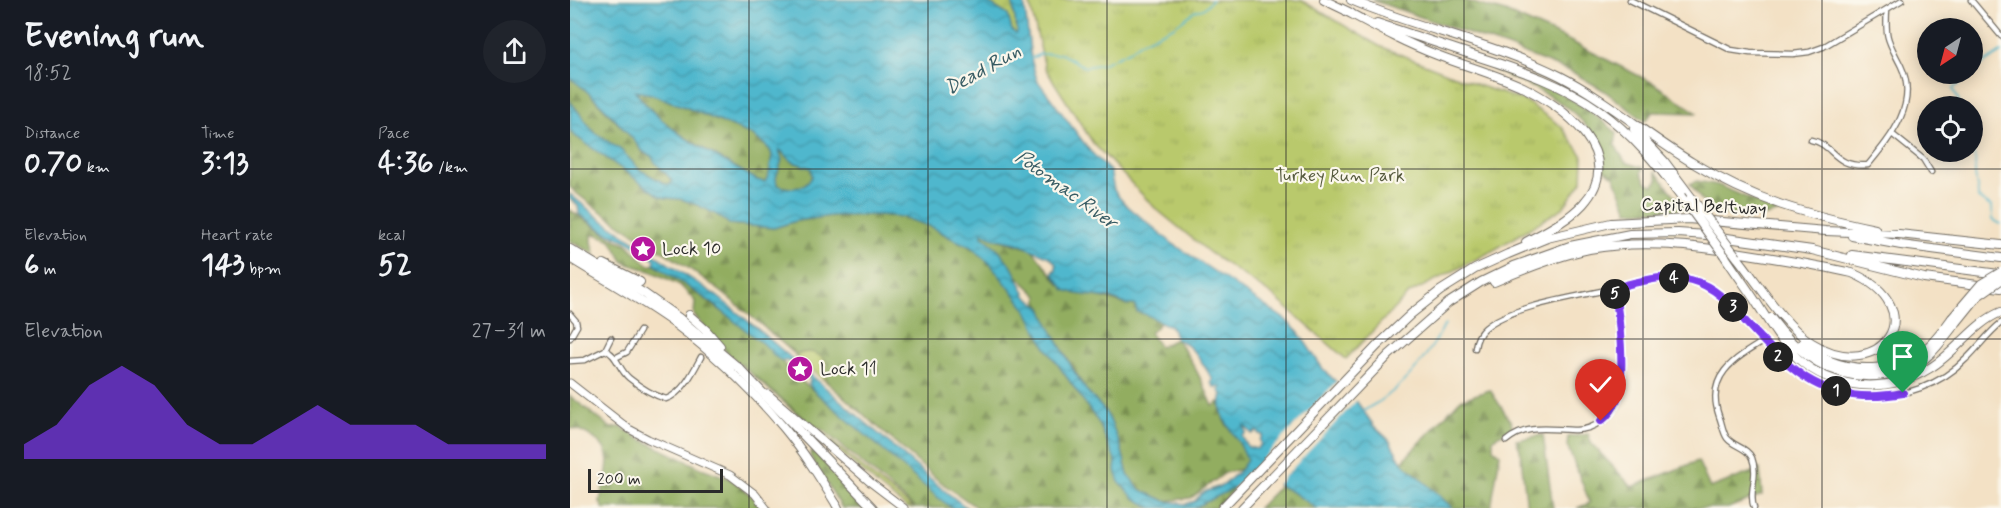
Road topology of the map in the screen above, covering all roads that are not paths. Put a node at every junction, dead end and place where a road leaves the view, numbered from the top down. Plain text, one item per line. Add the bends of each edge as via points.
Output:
1 (1324, 0) edge
2 (1351, 0) edge
3 (1630, 0) edge
4 (1902, 0) edge
5 (1971, 0) edge
6 (1887, 9) junction
7 (1346, 11) junction
8 (2001, 36) edge
9 (1606, 105) junction
10 (1893, 134) junction
11 (1811, 140) dead end
12 (1930, 171) dead end
13 (1826, 231) junction
14 (1899, 234) junction
15 (2001, 245) edge
16 (570, 248) edge
17 (1812, 250) junction
18 (1724, 255) junction
19 (1737, 257) junction
20 (570, 258) edge
21 (2001, 258) edge
22 (1476, 269) junction
23 (2001, 273) edge
24 (2001, 280) edge
25 (640, 282) dead end
26 (1614, 288) junction
27 (2001, 288) edge
28 (1438, 312) junction
29 (2001, 312) edge
30 (570, 314) edge
31 (689, 315) dead end
32 (1954, 320) junction
33 (2001, 323) edge
34 (640, 331) dead end
35 (570, 338) edge
36 (611, 338) dead end
37 (1764, 341) junction
38 (1475, 348) dead end
39 (605, 351) junction
40 (701, 357) dead end
41 (615, 358) junction
42 (570, 361) edge
43 (739, 368) junction
44 (570, 383) edge
45 (1506, 441) dead end
46 (838, 507) edge
47 (766, 508) edge
48 (873, 508) edge
49 (904, 508) edge
50 (1222, 508) edge
51 (1242, 508) edge
52 (1754, 508) edge

1 - 7 highway
2 - 9 highway via 1542,68
3 - 6 street via 1727,48 1750,53 1816,50
4 - 6 street
5 - 8 street
6 - 10 street via 1886,36 1907,91 1903,114
7 - 18 highway, bridge via 1532,75 1601,111 1659,167
7 - 22 highway via 1417,47 1539,96 1569,117 1592,144 1597,176 1584,203 1568,218
9 - 14 highway via 1691,162 1763,199 1809,214
9 - 19 highway, bridge via 1652,147
10 - 11 street via 1868,165 1859,166 1839,159 1823,144
10 - 12 street via 1923,159
13 - 14 highway, Capital Beltway
13 - 21 highway
13 - 22 highway, Capital Beltway via 1697,219 1630,221 1548,238
14 - 15 highway, Capital Beltway
16 - 25 main road
16 - 43 main road via 679,318
17 - 23 highway
17 - 27 highway, Capital Beltway via 1924,278
17 - 28 highway, Capital Beltway via 1678,233 1610,237 1514,266
18 - 29 highway via 1792,355 1820,375 1844,382 1875,385 1916,376 1933,367
18 - 32 highway via 1789,340 1818,364 1839,372 1873,376 1906,369 1930,354
19 - 28 highway via 1793,329 1813,344 1836,354 1862,355 1880,347 1890,335 1893,316 1886,295 1852,273 1786,259 1651,243 1589,249 1551,260 1484,286
19 - 32 highway via 1790,331 1830,361 1852,367 1896,364 1924,350
20 - 46 main road via 638,299 708,351 785,430
22 - 50 highway, Capital Beltway via 1440,291 1393,330
23 - 32 highway, bridge via 1981,284
24 - 32 highway, bridge
26 - 37 street via 1670,278 1699,282 1724,298
26 - 38 street via 1519,311 1487,326
26 - 45 street via 1620,355 1614,408 1588,428 1536,428
28 - 51 highway, Capital Beltway via 1404,340
30 - 35 street via 577,326
31 - 43 main road
33 - 37 street via 1964,362 1943,377 1914,390 1880,396 1842,393 1814,383 1784,363
34 - 41 street via 627,352
36 - 39 street
37 - 52 street via 1728,366 1716,392 1717,410 1727,437 1750,454 1755,468
39 - 41 street
39 - 42 street via 585,360
40 - 41 street via 683,385 666,399 629,378
43 - 48 highway
43 - 49 main road
44 - 47 main road via 629,429 730,476

